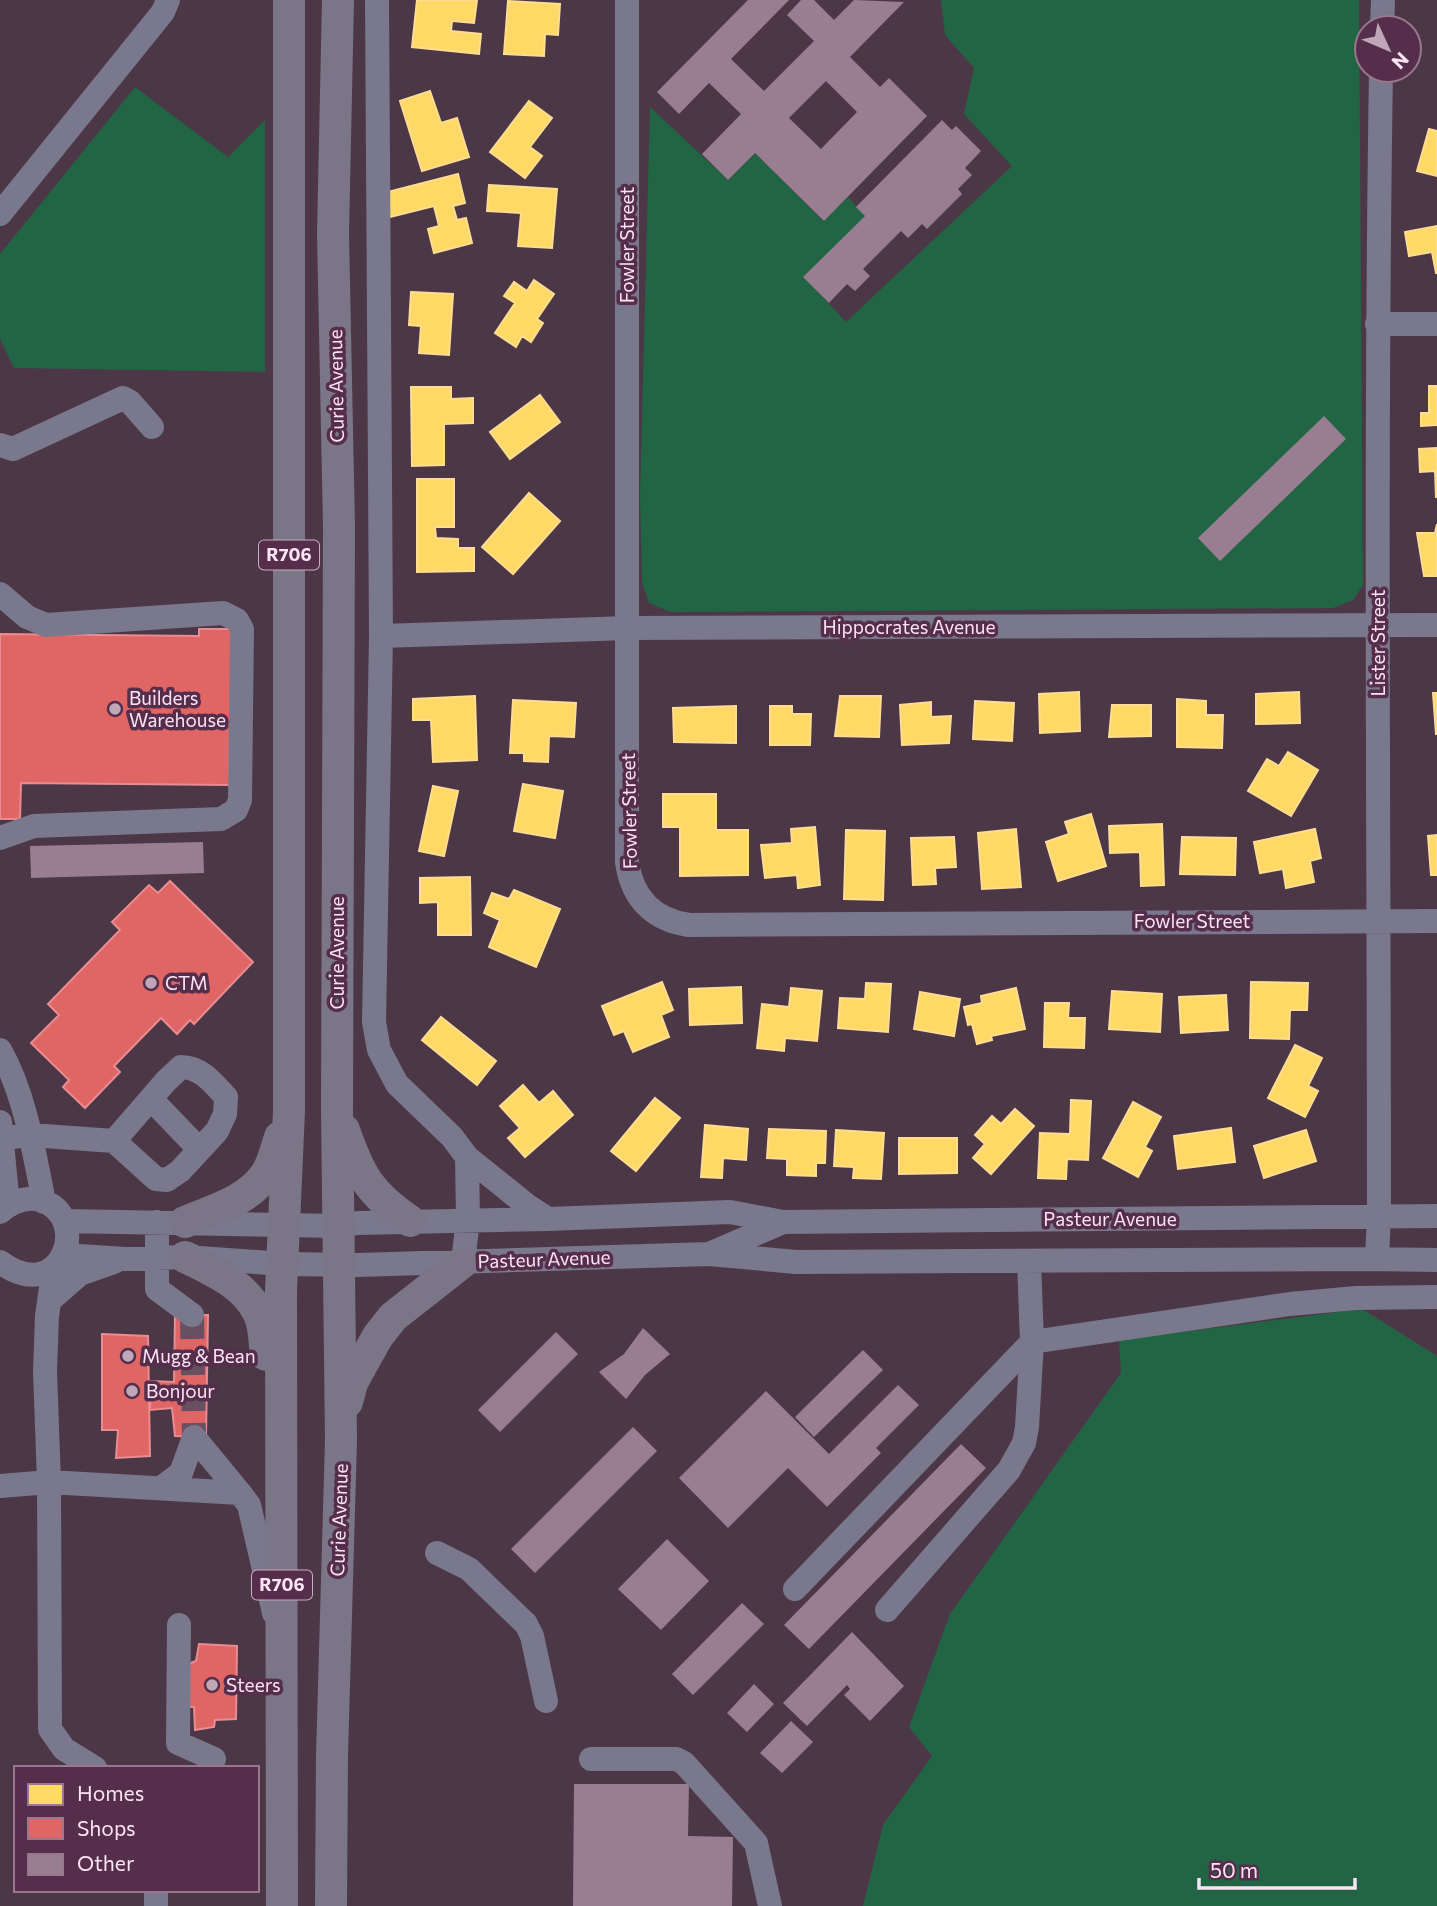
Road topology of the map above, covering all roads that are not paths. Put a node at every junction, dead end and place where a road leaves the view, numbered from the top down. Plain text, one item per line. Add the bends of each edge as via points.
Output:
1 (168, 0) edge
2 (289, 0) edge
3 (338, 0) edge
4 (377, 0) edge
5 (627, 0) edge
6 (1381, 84) edge
7 (0, 214) edge
8 (1377, 324) junction
9 (1437, 324) edge
10 (152, 427) dead end
11 (0, 445) edge
12 (0, 594) edge
13 (1378, 624) junction
14 (1437, 625) edge
15 (628, 628) junction
16 (381, 636) junction
17 (0, 838) edge
18 (1437, 921) edge
19 (1379, 922) junction
20 (0, 1050) edge
21 (151, 1099) junction
22 (337, 1109) junction
23 (289, 1111) junction
24 (2, 1130) edge
25 (30, 1135) junction
26 (114, 1141) junction
27 (200, 1149) junction
28 (467, 1157) junction
29 (44, 1202) junction
30 (4, 1208) edge
31 (1437, 1216) edge
32 (1379, 1217) junction
33 (548, 1219) junction
34 (468, 1220) junction
35 (64, 1221) junction
36 (410, 1221) junction
37 (171, 1222) junction
38 (783, 1222) junction
39 (285, 1224) junction
40 (339, 1226) junction
41 (709, 1254) junction
42 (171, 1258) junction
43 (125, 1259) junction
44 (1371, 1259) junction
45 (1437, 1260) edge
46 (59, 1261) junction
47 (1029, 1261) junction
48 (463, 1262) junction
49 (284, 1264) junction
50 (340, 1264) junction
51 (8, 1268) edge
52 (1437, 1297) edge
53 (48, 1308) junction
54 (192, 1315) dead end
55 (1032, 1342) junction
56 (341, 1440) junction
57 (282, 1478) junction
58 (49, 1482) junction
59 (0, 1486) edge
60 (161, 1488) junction
61 (240, 1493) junction
62 (437, 1553) dead end
63 (795, 1589) dead end
64 (887, 1610) dead end
65 (179, 1625) dead end
66 (282, 1648) junction
67 (546, 1701) dead end
68 (214, 1759) dead end
69 (591, 1759) dead end
70 (92, 1766) edge
71 (282, 1906) edge
72 (331, 1906) edge
73 (770, 1906) edge

1 - 7 street
2 - 23 main road, R706
3 - 22 main road, Curie Avenue / R706 via 333,233 339,528
4 - 16 street, Curie Avenue
5 - 15 street, Fowler Street
6 - 8 street, Lister Street
8 - 9 street
8 - 13 street, Lister Street
10 - 11 street via 123,398 13,449
12 - 17 street via 27,617 46,625 223,613 237,620 242,629 240,800 233,814 221,819 34,826
13 - 14 street, Hippocrates Avenue
13 - 15 street, Hippocrates Avenue
13 - 19 street, Lister Street
15 - 16 street, Hippocrates Avenue
15 - 19 street, Fowler Street via 628,874 644,904 674,923
16 - 28 street, Curie Avenue via 376,1036 397,1084
18 - 19 street, Fowler Street
19 - 32 street, Lister Street
20 - 25 street
21 - 26 street
21 - 27 street
21 - 27 street via 181,1067 198,1070 226,1097 225,1114
22 - 36 main road via 352,1153 373,1191
22 - 40 main road, Curie Avenue / R706
23 - 37 main road via 261,1180 232,1202
23 - 39 main road, R706
24 - 25 street
24 - 30 street
25 - 26 street
25 - 29 street
26 - 27 street via 156,1179 167,1180
28 - 33 street, Curie Avenue
28 - 34 street
29 - 30 street via 32,1198
29 - 35 street
31 - 32 street, Pasteur Avenue
32 - 38 street, Pasteur Avenue
32 - 44 street, Lister Street via 1378,1255
33 - 34 street, Pasteur Avenue
33 - 38 street, Pasteur Avenue via 730,1212
34 - 36 street, Pasteur Avenue
34 - 48 street
35 - 37 street, Pasteur Avenue
35 - 46 street via 68,1238
36 - 40 street, Pasteur Avenue
37 - 39 street, Pasteur Avenue
37 - 42 street
38 - 41 street, Pasteur Avenue
39 - 40 street, Pasteur Avenue
39 - 49 main road, R706
40 - 50 main road, Curie Avenue / R706
41 - 47 street via 796,1262
41 - 48 street, Pasteur Avenue
42 - 43 street, Pasteur Avenue
42 - 49 street, Pasteur Avenue
42 - 54 street via 157,1289
42 - 57 main road via 219,1273 258,1311
43 - 46 street
43 - 53 street via 80,1274
44 - 45 street
44 - 47 street
46 - 51 street via 42,1274 29,1276
46 - 53 street
47 - 55 street
48 - 50 street, Pasteur Avenue
48 - 56 main road via 404,1307 378,1336 348,1394
49 - 50 street, Pasteur Avenue
49 - 57 main road, R706
50 - 56 main road, Curie Avenue / R706
51 - 53 street
52 - 55 street via 1290,1304
53 - 58 street
55 - 63 street
55 - 64 street via 1024,1443 1009,1470
56 - 72 main road, Curie Avenue / R706
57 - 66 main road, R706
58 - 59 street
58 - 60 street
58 - 70 street via 50,1729 64,1749
60 - 61 street
60 - 61 street via 181,1474 194,1437
61 - 66 street via 249,1506
62 - 67 street via 469,1569 526,1624
65 - 68 street via 177,1743
66 - 71 main road, R706
69 - 73 street via 676,1759 684,1763 756,1843

